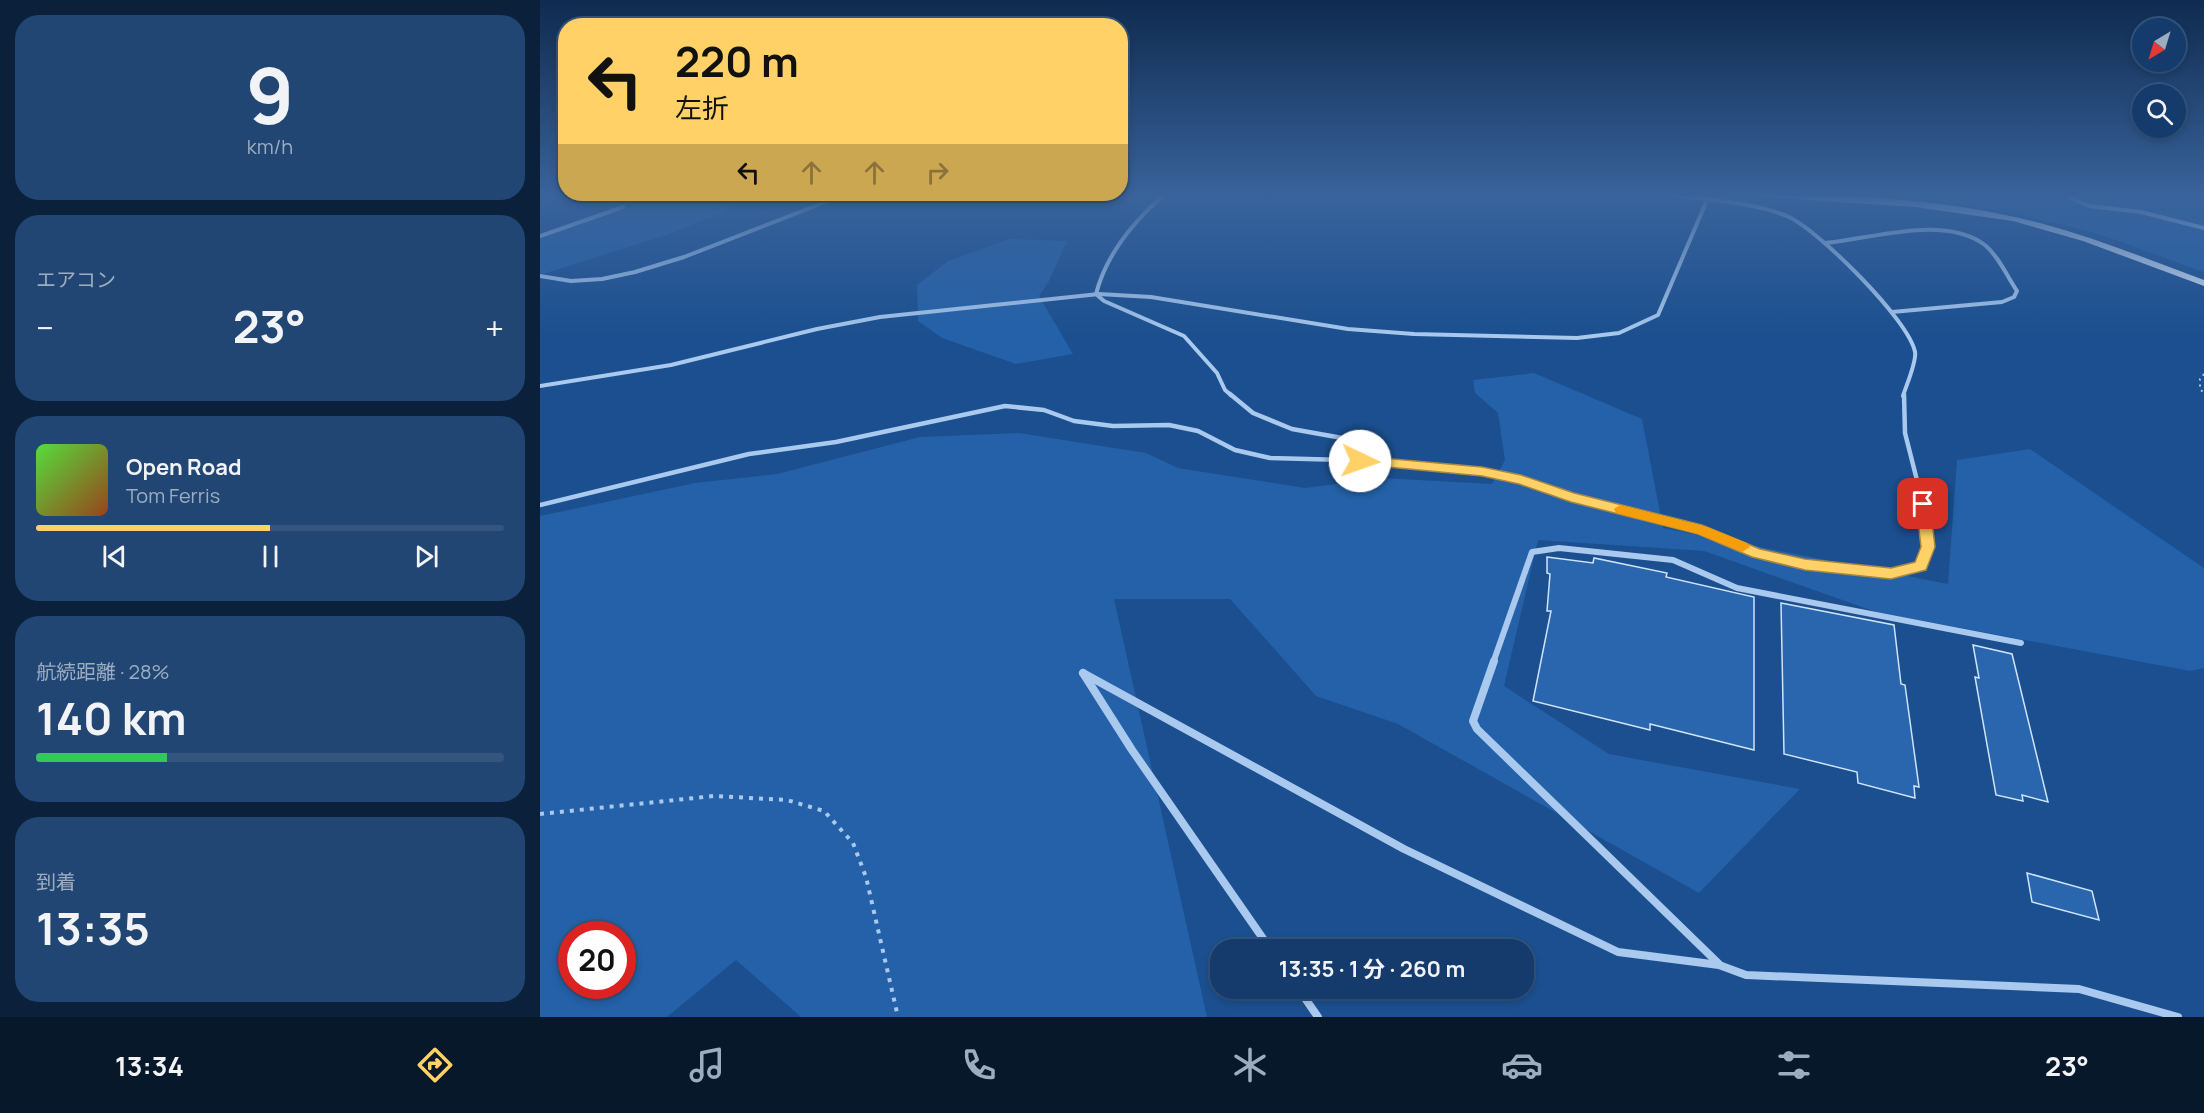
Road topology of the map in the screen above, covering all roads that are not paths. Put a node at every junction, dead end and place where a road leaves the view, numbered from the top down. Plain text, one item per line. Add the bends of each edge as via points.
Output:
1 (724, 241) edge
2 (1124, 241) edge
3 (1689, 241) edge
4 (1859, 241) edge
5 (1978, 241) edge
6 (2091, 241) edge
7 (1825, 243) joint
8 (540, 276) edge
9 (2204, 283) edge
10 (1096, 294) junction
11 (1892, 312) junction
12 (540, 386) edge
13 (1382, 461) junction
14 (540, 505) edge
15 (2022, 643) dead end
16 (1263, 939) edge
17 (1719, 964) junction
18 (1306, 999) edge
19 (1318, 1017) edge
20 (2178, 1017) edge

1 - 8 lane via 635,273 572,281
2 - 10 lane
3 - 10 lane via 1658,315 1619,333 1577,338 1348,329 1126,294
4 - 7 lane
5 - 11 lane via 2017,291 2013,297 2002,302
6 - 9 street
7 - 11 lane
10 - 12 lane via 880,318 817,329 671,365
10 - 13 lane via 1184,336 1217,373 1225,390 1253,413 1292,429 1370,443 1377,448
11 - 13 lane via 1909,335 1916,354 1903,397 1904,424 1923,504 1928,547 1920,566 1910,570 1891,574 1805,564 1758,553 1702,530 1571,497 1521,480
13 - 14 lane via 1270,458 1235,450 1198,431 1169,425 1113,426 1074,421 1044,410 1005,406 847,440 749,454
15 - 17 street via 1737,588 1673,560 1559,548 1532,552 1473,721
16 - 17 street via 1083,673 1404,849 1618,952
17 - 20 street via 1746,975 2079,989
18 - 19 street

